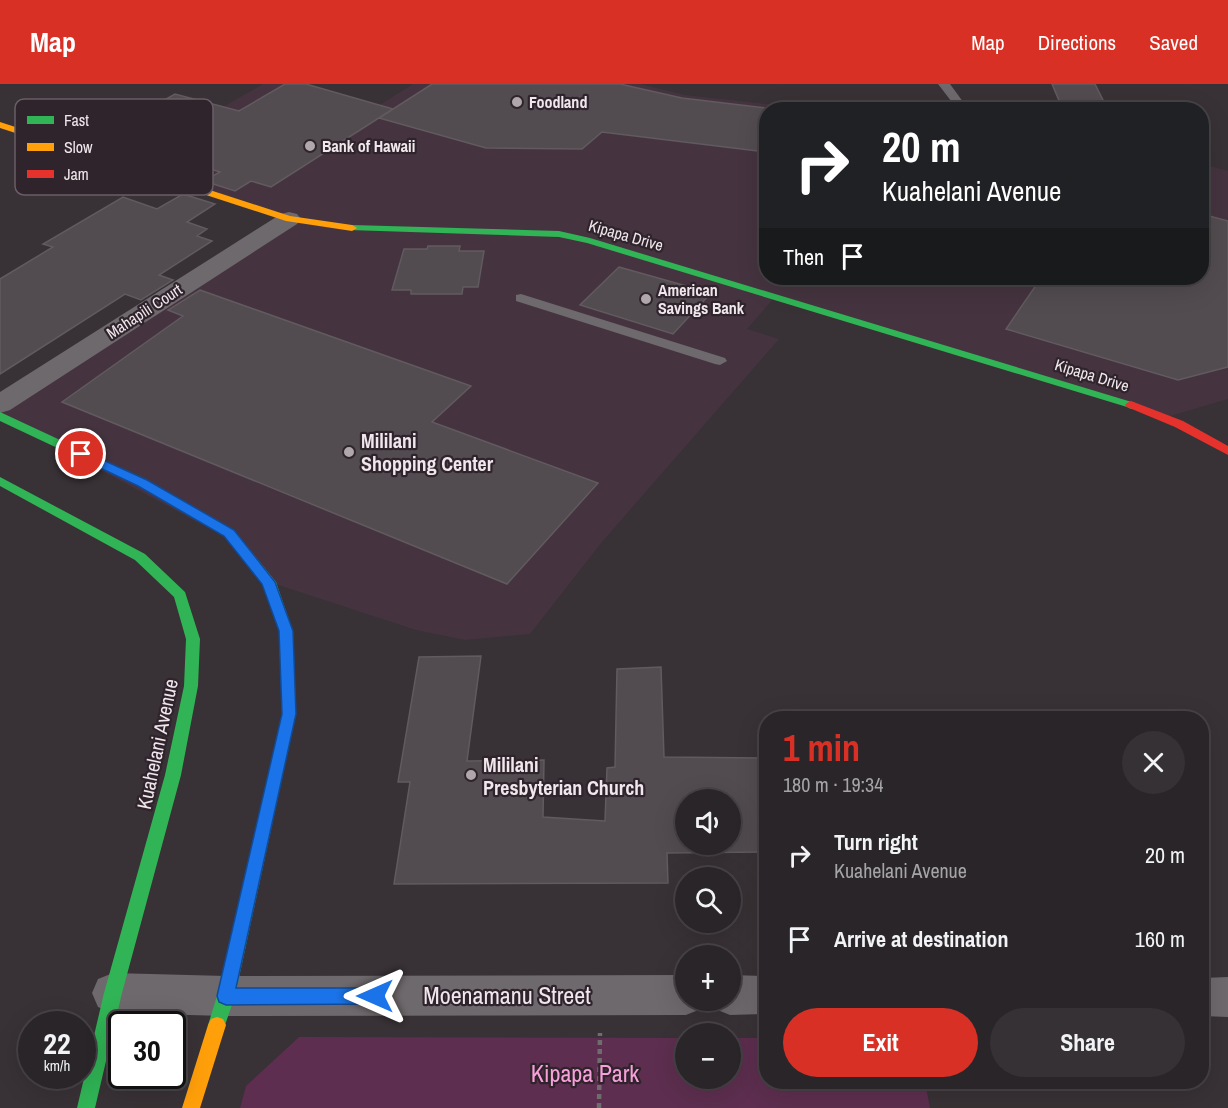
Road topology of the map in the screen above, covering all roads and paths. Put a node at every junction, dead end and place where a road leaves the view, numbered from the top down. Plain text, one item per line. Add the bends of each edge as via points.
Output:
1 (944, 84) edge
2 (958, 102) edge
3 (0, 125) edge
4 (15, 130) edge
5 (213, 194) edge
6 (289, 219) junction
7 (521, 298) dead end
8 (720, 361) dead end
9 (0, 404) edge
10 (0, 416) edge
11 (1228, 451) edge
12 (0, 482) edge
13 (113, 993) junction
14 (759, 994) edge
15 (675, 995) edge
16 (741, 995) edge
17 (226, 996) junction
18 (1209, 997) edge
19 (1228, 997) edge
20 (600, 1029) dead end
21 (86, 1108) edge
22 (191, 1108) edge
23 (599, 1108) edge

1 - 2 lane
3 - 4 street, Kipapa Drive
5 - 6 street, Kipapa Drive
6 - 9 street, Mahapili Court
6 - 11 street, Kipapa Drive via 364,230 559,234 590,241 1114,399 1198,431
7 - 8 lane
10 - 17 street via 142,483 229,533 269,582 286,631 289,714
12 - 13 street, Kuahelani Avenue via 140,556 180,595 193,639 191,687 173,775
13 - 17 street, Moenamanu Street
13 - 21 street, Kuahelani Avenue
14 - 16 street
15 - 17 street, Moenamanu Street
17 - 22 street
18 - 19 street
20 - 23 path

